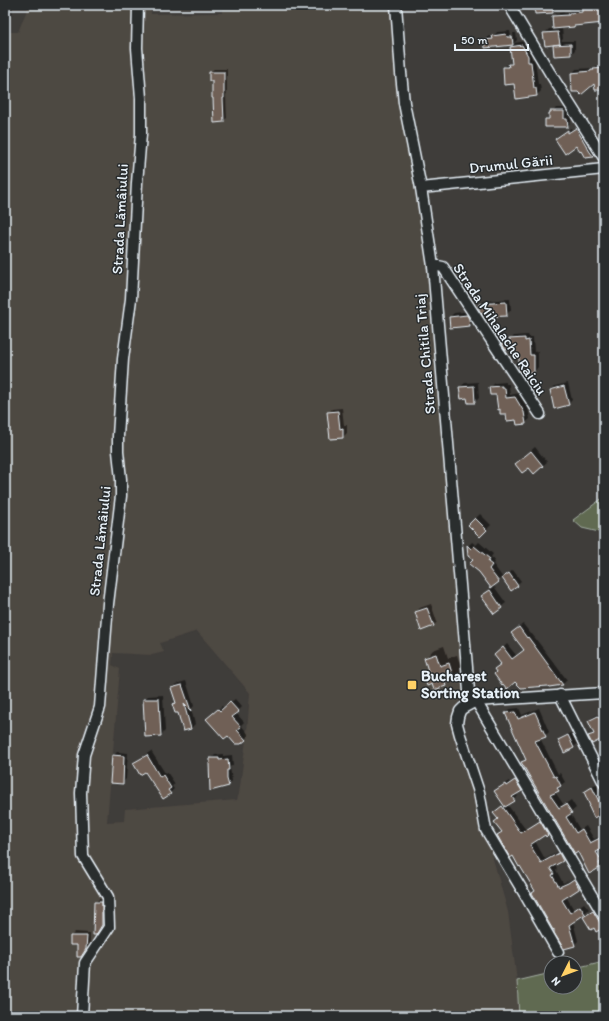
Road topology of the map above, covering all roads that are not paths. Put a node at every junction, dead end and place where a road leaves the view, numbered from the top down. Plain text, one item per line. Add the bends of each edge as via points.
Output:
1 (138, 5) edge
2 (396, 5) edge
3 (509, 5) edge
4 (604, 158) edge
5 (604, 169) edge
6 (421, 188) junction
7 (433, 266) junction
8 (540, 414) dead end
9 (604, 692) edge
10 (560, 695) junction
11 (474, 702) junction
12 (604, 783) edge
13 (604, 916) edge
14 (558, 952) dead end
15 (82, 1016) edge

1 - 15 street, Strada Lămâiului via 141,134 131,299 118,428 121,496 108,604 100,707 84,755 81,793 83,856 108,897 109,928 85,963
2 - 6 street, Strada Chitila Triaj via 404,103
3 - 4 street
5 - 6 street, Drumul Gării
6 - 7 street, Strada Chitila Triaj
7 - 8 street, Strada Mihalache Raiciu via 443,267
7 - 11 street, Strada Chitila Triaj via 468,684
9 - 10 street
10 - 11 street
10 - 12 street
11 - 13 street
11 - 14 street via 460,711 457,724 479,792 486,830

